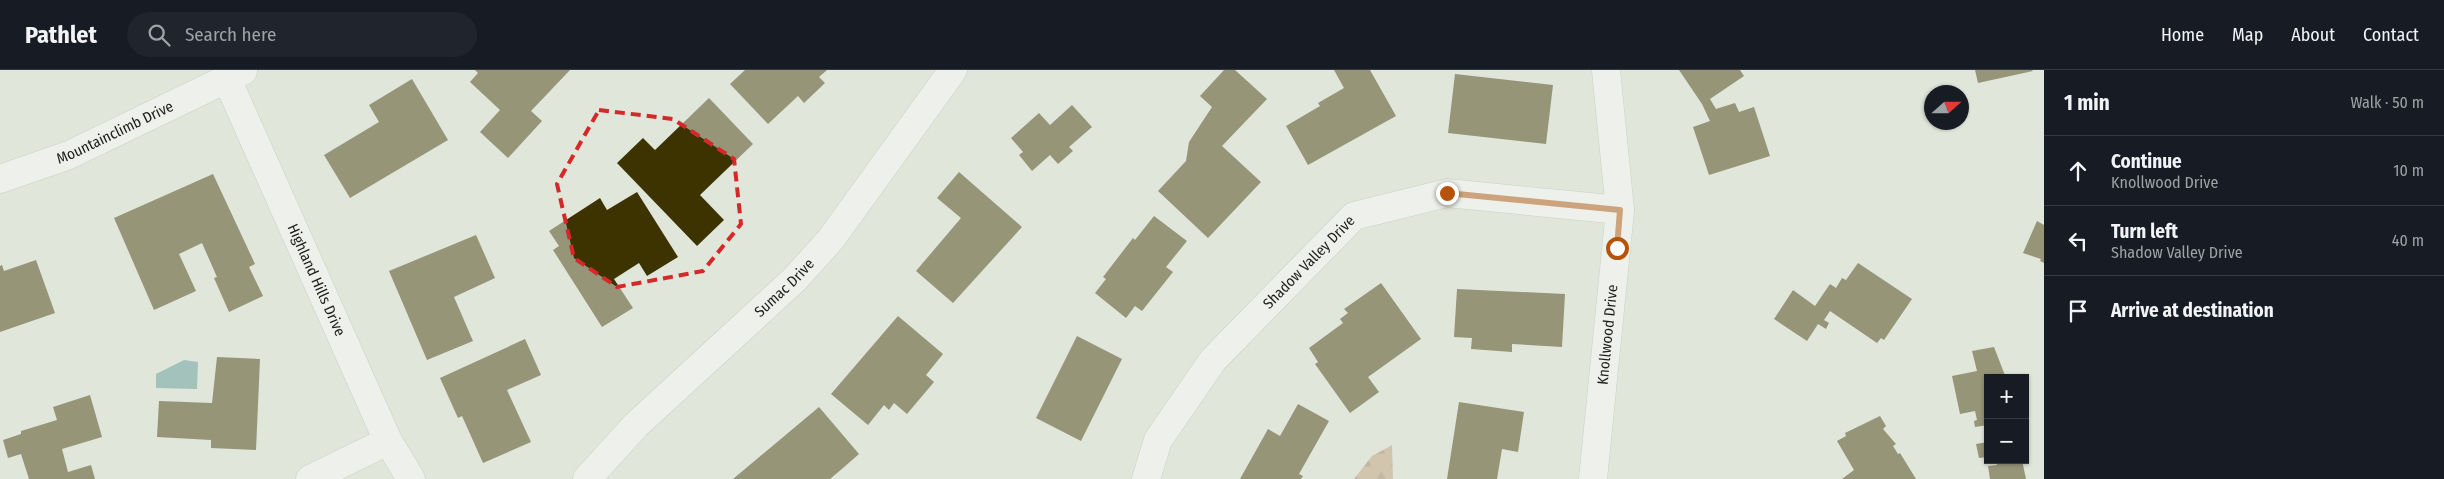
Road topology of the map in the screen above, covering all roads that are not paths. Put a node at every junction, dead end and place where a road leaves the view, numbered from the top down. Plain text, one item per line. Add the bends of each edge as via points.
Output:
1 (953, 70) edge
2 (1606, 70) edge
3 (235, 75) edge
4 (0, 179) edge
5 (1620, 210) junction
6 (388, 441) junction
7 (310, 479) edge
8 (411, 479) edge
9 (586, 479) edge
10 (1146, 479) edge
11 (1593, 479) edge

1 - 9 street, Sumac Drive via 831,239 795,279 636,425
2 - 5 street, Knollwood Drive
3 - 4 street, Mountainclimb Drive via 69,155
3 - 6 street, Highland Hills Drive
5 - 10 street, Shadow Valley Drive via 1447,193 1354,216 1213,360 1158,440
5 - 11 street, Knollwood Drive
6 - 7 street
6 - 8 street, Highland Hills Drive

